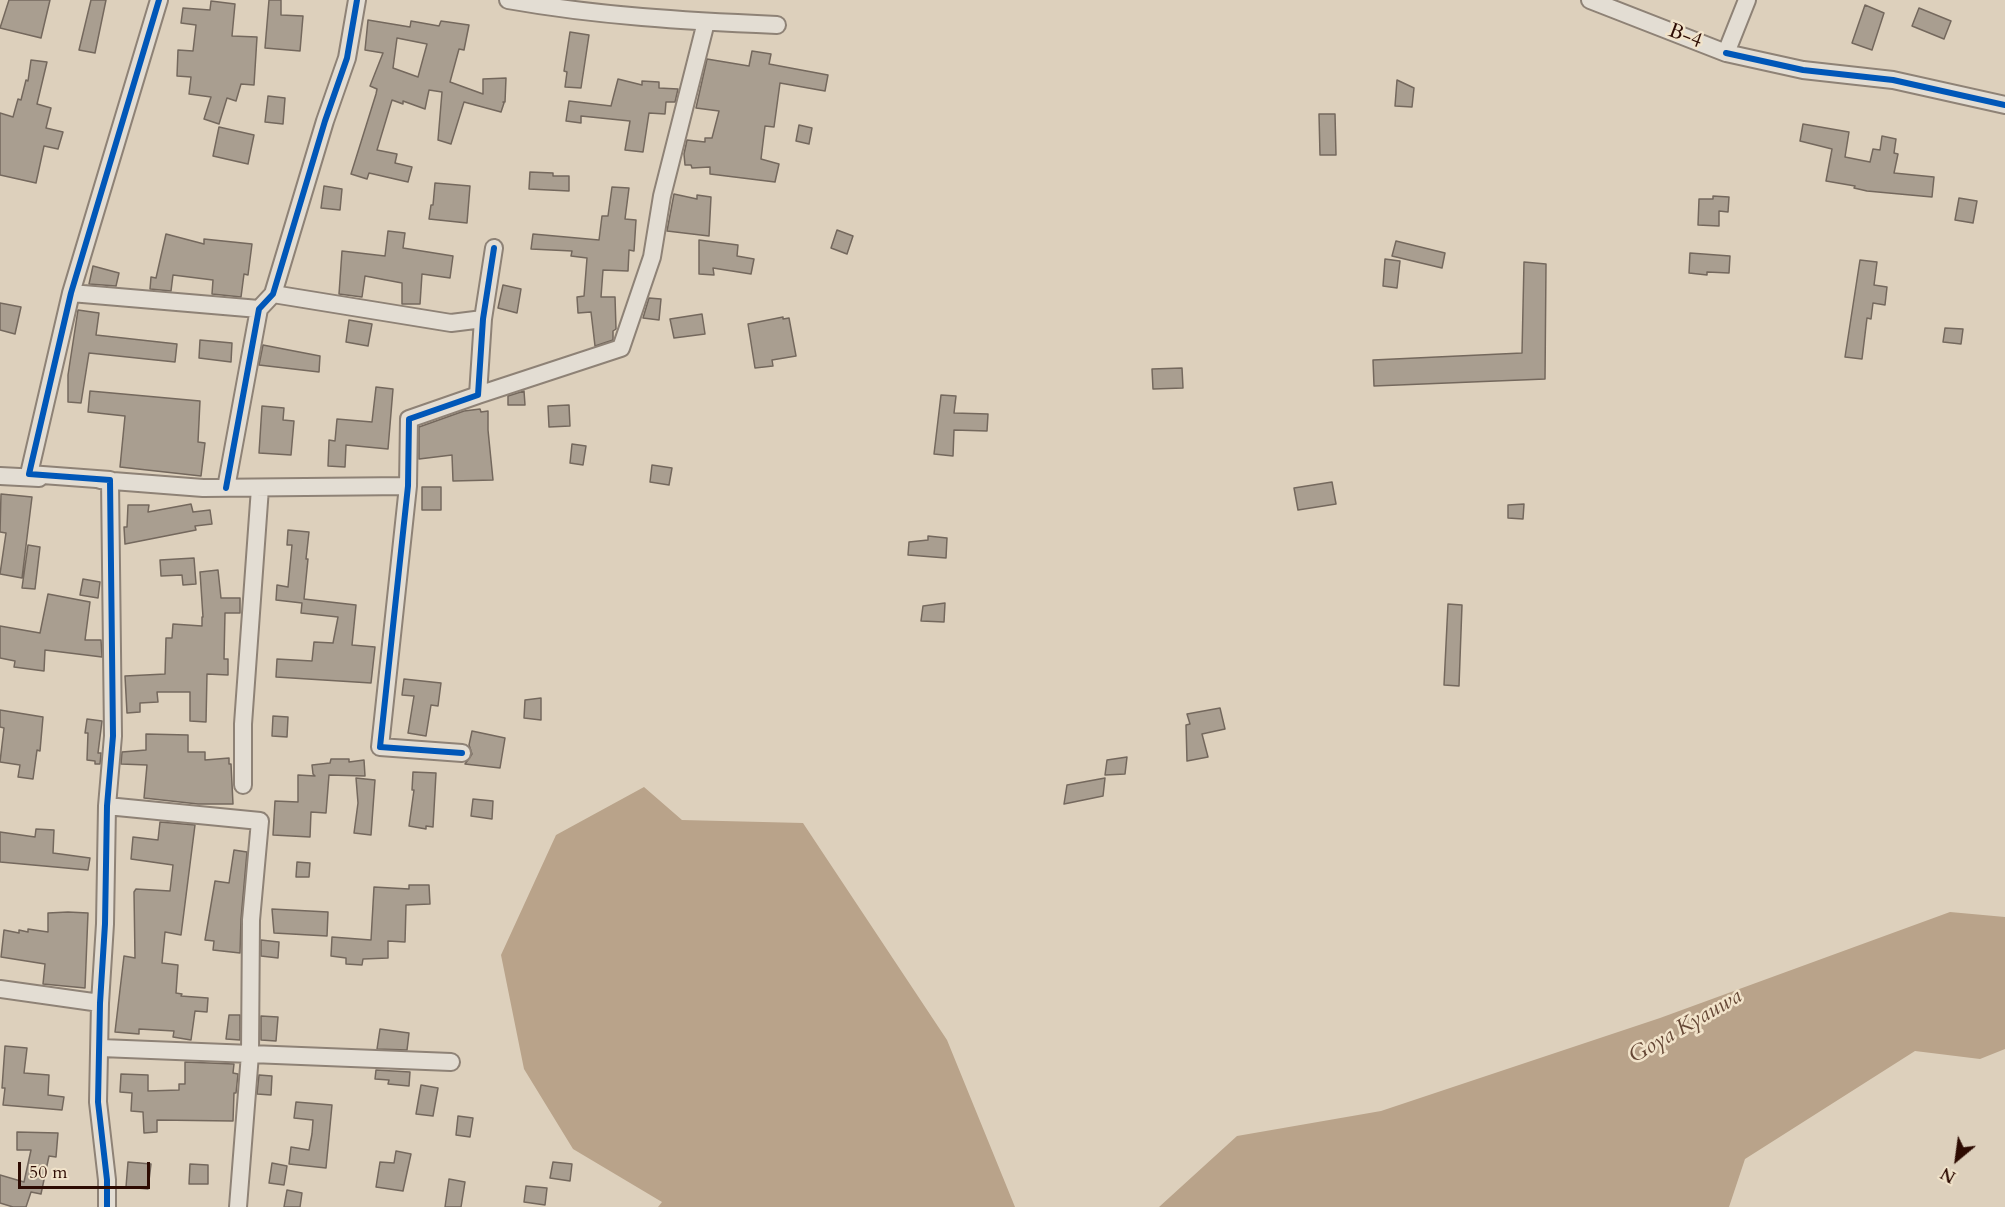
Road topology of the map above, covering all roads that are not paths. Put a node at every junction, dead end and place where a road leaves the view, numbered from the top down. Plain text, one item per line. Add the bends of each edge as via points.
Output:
1 (159, 0) edge
2 (357, 0) edge
3 (508, 0) edge
4 (1590, 0) edge
5 (1748, 0) edge
6 (562, 5) edge
7 (706, 22) junction
8 (777, 25) dead end
9 (1726, 53) junction
10 (2005, 105) edge
11 (494, 248) dead end
12 (71, 293) junction
13 (273, 294) junction
14 (259, 309) junction
15 (483, 319) junction
16 (478, 395) junction
17 (0, 477) edge
18 (110, 480) junction
19 (408, 486) junction
20 (226, 488) junction
21 (260, 488) junction
22 (462, 753) dead end
23 (243, 785) dead end
24 (107, 806) junction
25 (0, 989) edge
26 (100, 1003) junction
27 (101, 1048) junction
28 (250, 1054) junction
29 (451, 1062) dead end
30 (107, 1207) edge
31 (238, 1207) edge

1 - 12 street
2 - 13 street via 347,58
3 - 6 street
4 - 9 street, B-4
5 - 9 street, B-4
6 - 7 street via 627,17
7 - 8 street
7 - 16 street via 662,196 652,257 621,348
9 - 10 street via 1803,69 1893,80
11 - 15 street
12 - 14 street
12 - 18 street via 28,474
13 - 14 street
13 - 15 street via 451,323
14 - 20 street
15 - 16 street
16 - 19 street via 409,419
17 - 18 street
18 - 20 street
18 - 24 street via 113,736
19 - 21 street
19 - 22 street via 380,747
20 - 21 street
21 - 23 street via 243,724
24 - 26 street
24 - 28 street via 260,821 250,920
25 - 26 street
26 - 27 street
27 - 28 street
27 - 30 street via 98,1102
28 - 29 street
28 - 31 street

